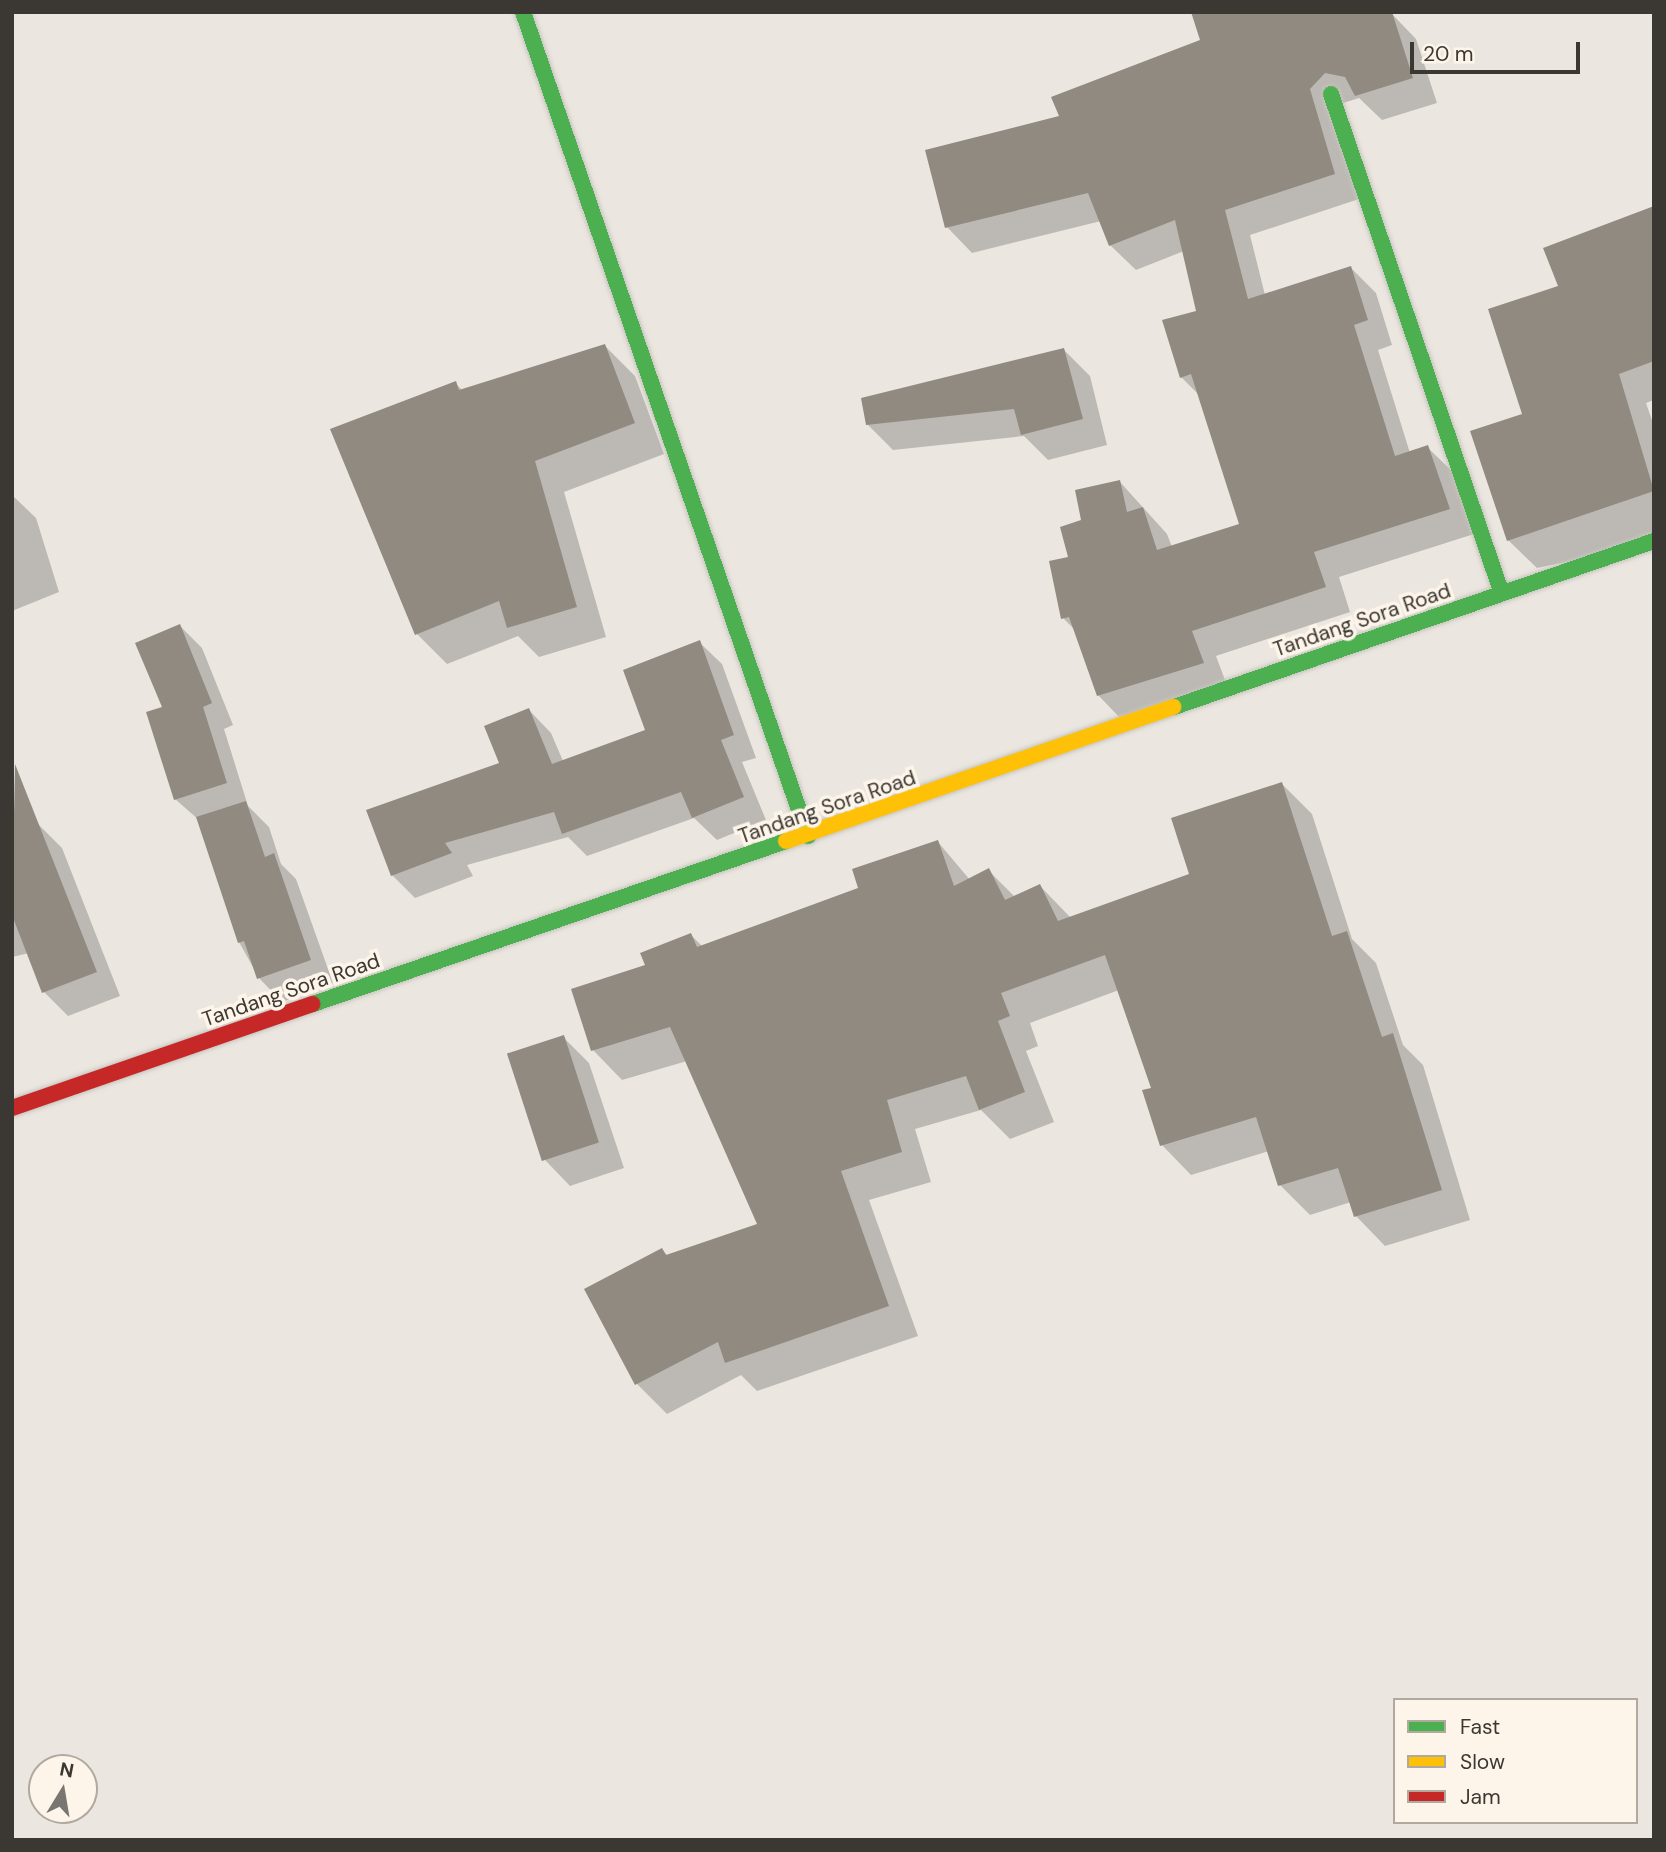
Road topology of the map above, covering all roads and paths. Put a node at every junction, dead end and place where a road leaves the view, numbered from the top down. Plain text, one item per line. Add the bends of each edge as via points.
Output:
1 (523, 12) edge
2 (1331, 94) dead end
3 (1654, 541) edge
4 (1502, 594) junction
5 (808, 836) junction
6 (12, 1108) edge

1 - 5 street
2 - 4 street
3 - 4 street, Tandang Sora Road
4 - 5 street, Tandang Sora Road
5 - 6 street, Tandang Sora Road

